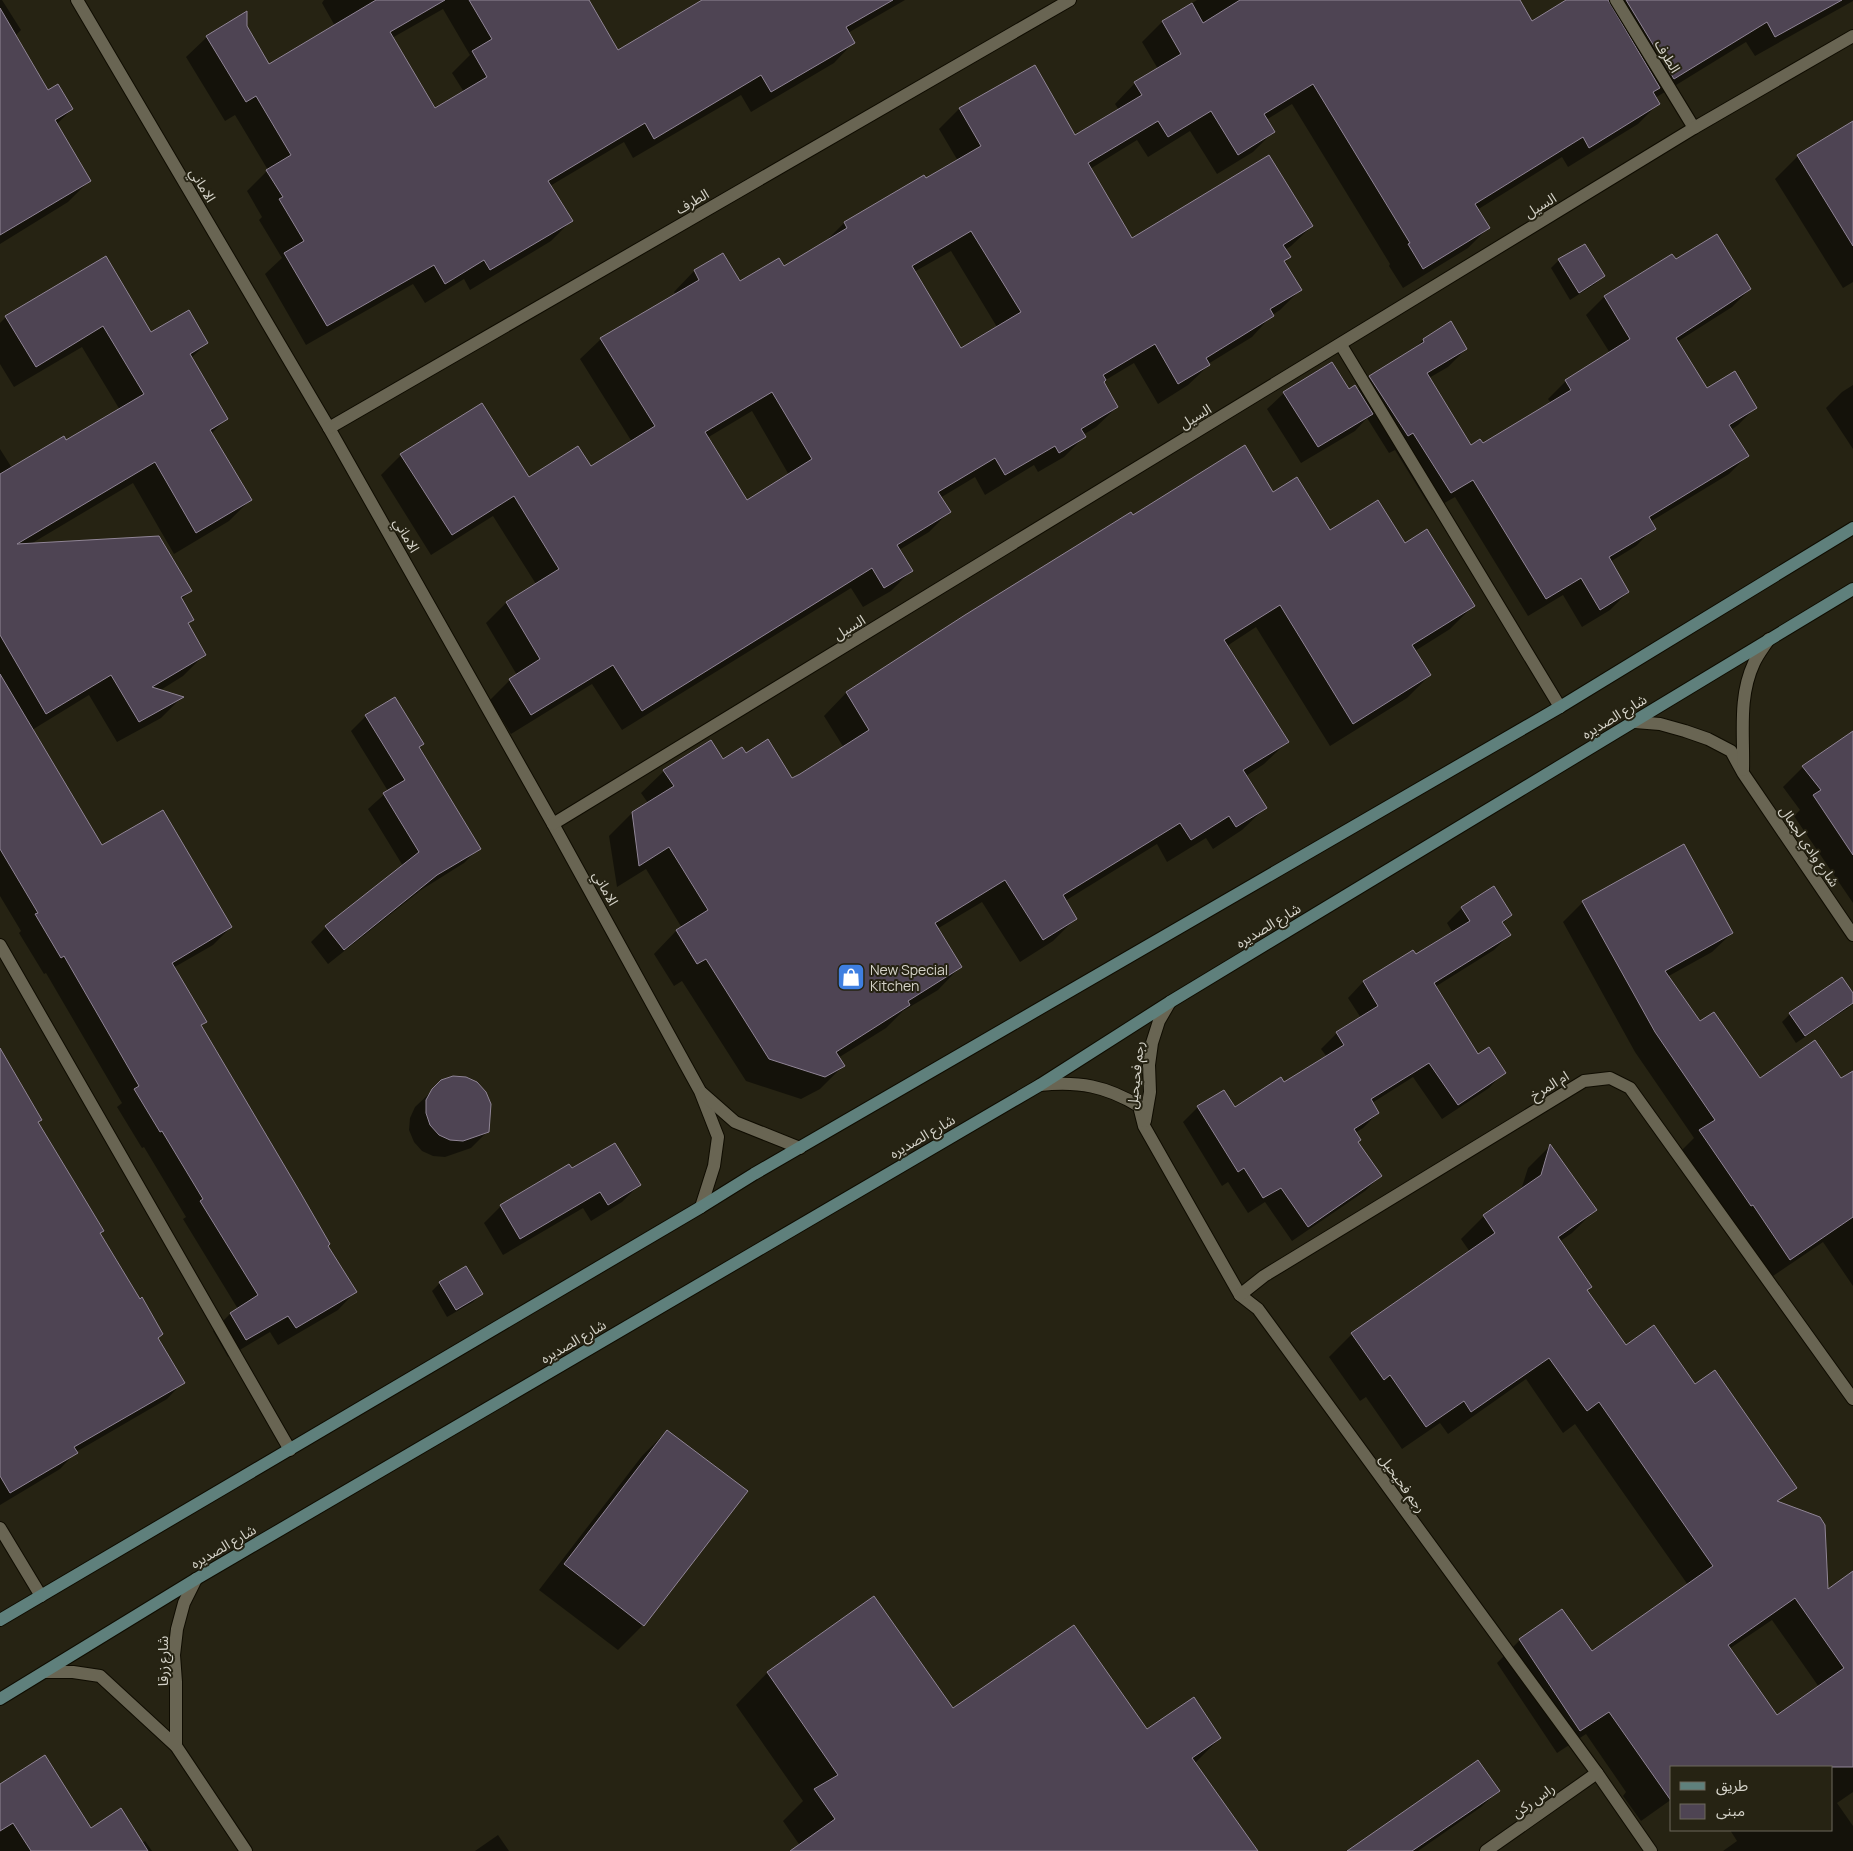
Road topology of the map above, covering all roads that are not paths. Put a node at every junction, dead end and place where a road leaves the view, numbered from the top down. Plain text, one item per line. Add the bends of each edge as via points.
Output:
1 (76, 0) edge
2 (1070, 0) edge
3 (1616, 0) edge
4 (1853, 36) edge
5 (1694, 128) junction
6 (1341, 345) junction
7 (329, 428) junction
8 (1853, 528) edge
9 (1853, 589) edge
10 (1769, 640) junction
11 (1560, 707) junction
12 (1635, 722) junction
13 (1743, 773) junction
14 (553, 824) junction
15 (1853, 935) edge
16 (0, 945) edge
17 (1170, 1002) junction
18 (1040, 1085) junction
19 (700, 1091) junction
20 (1144, 1126) junction
21 (800, 1148) junction
22 (701, 1207) junction
23 (1240, 1296) junction
24 (1853, 1400) edge
25 (290, 1450) junction
26 (0, 1528) edge
27 (196, 1579) junction
28 (41, 1596) junction
29 (0, 1620) edge
30 (46, 1672) junction
31 (0, 1699) edge
32 (176, 1746) junction
33 (1597, 1773) junction
34 (246, 1851) edge
35 (1486, 1851) edge
36 (1651, 1851) edge

1 - 7 street, الاماني
2 - 7 street, الطرف
3 - 5 street, الطرف
4 - 5 street, السيل
5 - 6 street, السيل
6 - 11 street
6 - 14 street, السيل
7 - 14 street, الاماني
8 - 11 main road
9 - 10 main road, شارع الصديره
10 - 12 main road, شارع الصديره
10 - 13 street via 1754,662 1745,687
11 - 21 main road
12 - 13 street, شارع وادي لجمال via 1660,724 1708,739 1731,751
12 - 17 main road, شارع الصديره
13 - 15 street, شارع وادي لجمال
14 - 19 street, الاماني
16 - 25 street
17 - 18 main road, شارع الصديره
17 - 20 street, رجم فحيحيل via 1152,1043 1150,1092
18 - 20 street, رجم فحيحيل via 1060,1083 1101,1087 1139,1106
18 - 27 main road, شارع الصديره
19 - 21 street, الاماني via 735,1122
19 - 22 street, الاماني via 718,1137 714,1166
20 - 23 street, رجم فحيحيل
21 - 22 main road
22 - 25 main road
23 - 24 street, ام المرخ via 1264,1276 1584,1080 1610,1078 1630,1088
23 - 33 street, رجم فحيحيل via 1258,1310
25 - 28 main road
26 - 28 street
27 - 30 main road, شارع الصديره
27 - 32 street, شارع زرقا via 184,1603 177,1629 174,1655
28 - 29 main road
30 - 31 main road, شارع الصديره
30 - 32 street via 100,1676
32 - 34 street
33 - 35 street, راس ركن
33 - 36 street, رجم فحيحيل

